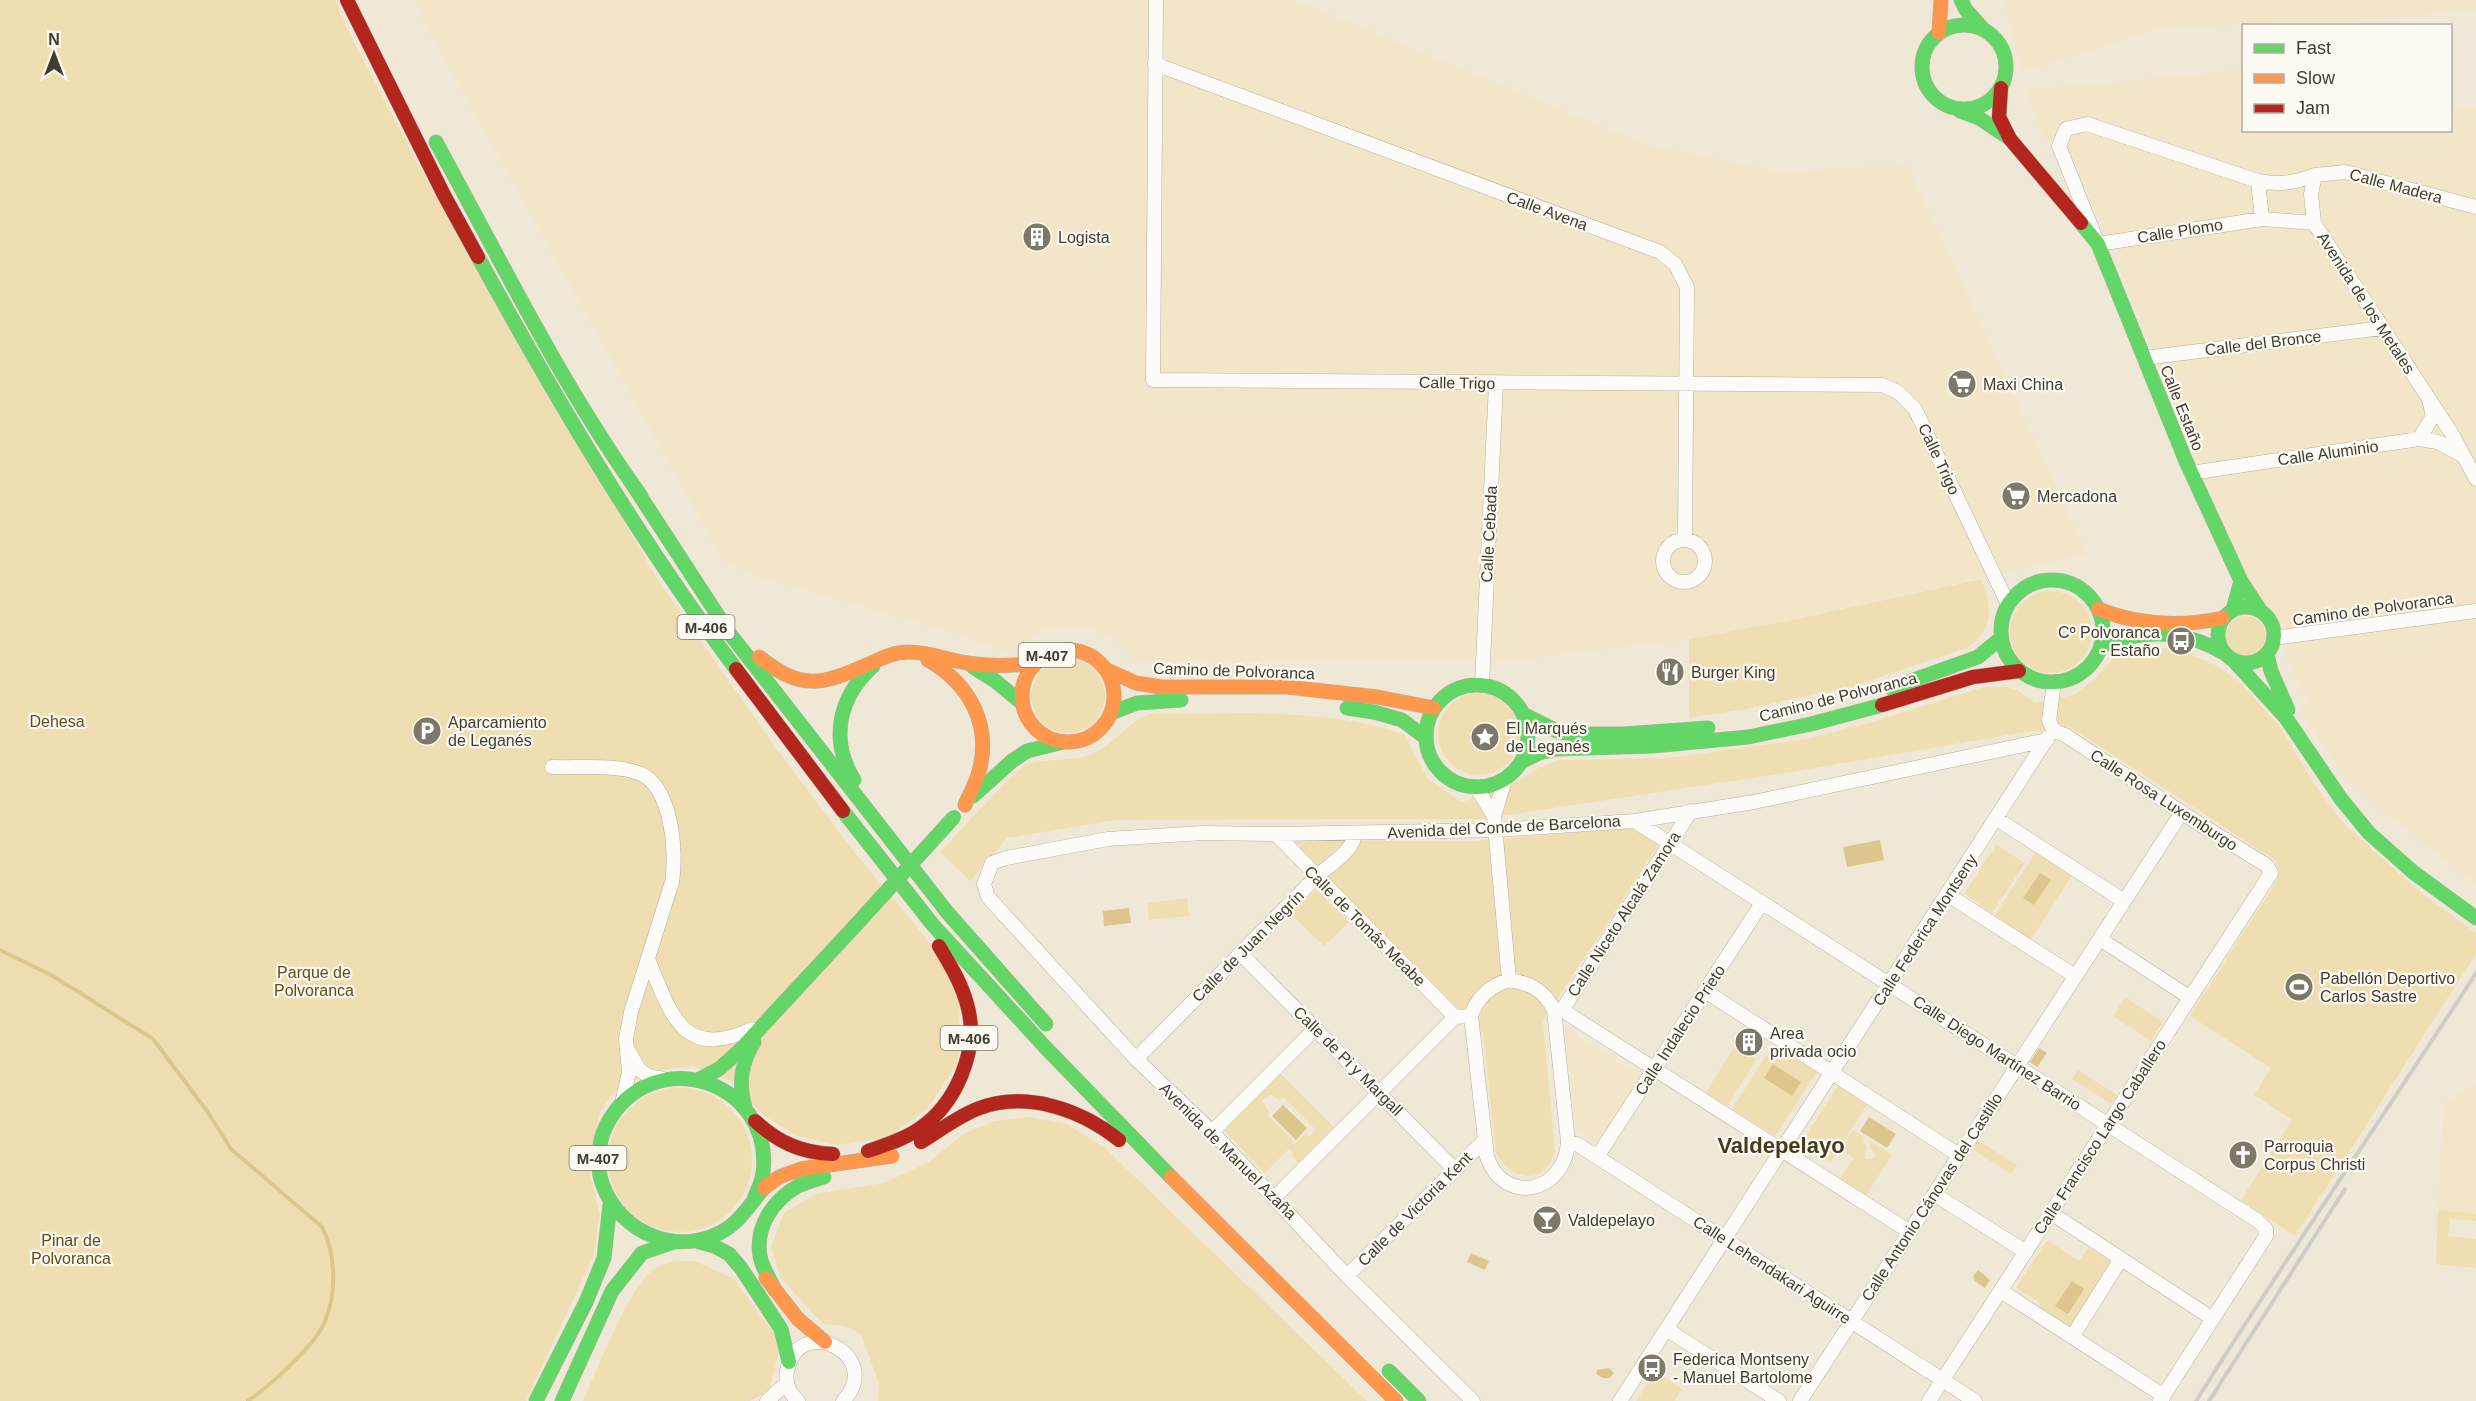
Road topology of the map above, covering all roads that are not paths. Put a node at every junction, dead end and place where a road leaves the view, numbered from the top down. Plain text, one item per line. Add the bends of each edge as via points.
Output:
1 (347, 0) edge
2 (1156, 0) edge
3 (1941, 0) edge
4 (1961, 0) edge
5 (1983, 29) junction
6 (1939, 33) junction
7 (1155, 64) junction
8 (2001, 88) junction
9 (1951, 107) junction
10 (427, 124) dead end
11 (2010, 139) junction
12 (2315, 175) junction
13 (2258, 181) junction
14 (2476, 207) edge
15 (2262, 219) junction
16 (2314, 223) junction
17 (2098, 244) junction
18 (2382, 328) junction
19 (2144, 358) junction
20 (1496, 383) junction
21 (1686, 383) junction
22 (2430, 401) junction
23 (2419, 439) junction
24 (2462, 455) junction
25 (2192, 473) junction
26 (2476, 479) edge
27 (631, 482) junction
28 (1685, 540) dead end
29 (2241, 581) junction
30 (2008, 604) junction
31 (2098, 609) junction
32 (2260, 610) junction
33 (2476, 611) edge
34 (2228, 614) junction
35 (2001, 638) junction
36 (2274, 639) junction
37 (2101, 646) junction
38 (909, 651) junction
39 (2222, 652) junction
40 (2267, 654) junction
41 (882, 657) junction
42 (2235, 662) junction
43 (965, 663) junction
44 (1036, 663) junction
45 (1107, 670) junction
46 (2019, 671) junction
47 (2054, 682) junction
48 (1482, 686) junction
49 (1023, 707) junction
50 (1434, 708) junction
51 (1111, 713) junction
52 (1523, 714) junction
53 (1759, 721) dead end
54 (1735, 724) dead end
55 (2050, 735) junction
56 (1426, 738) junction
57 (2300, 738) junction
58 (1064, 742) junction
59 (1521, 762) junction
60 (552, 767) dead end
61 (992, 778) junction
62 (1505, 779) junction
63 (1476, 787) junction
64 (829, 794) junction
65 (965, 805) junction
66 (1691, 812) junction
67 (2182, 812) junction
68 (1997, 819) junction
69 (1635, 821) junction
70 (1495, 823) junction
71 (1355, 833) junction
72 (1276, 834) junction
73 (1671, 843) junction
74 (2271, 873) joint
75 (1316, 876) junction
76 (1948, 895) junction
77 (988, 897) joint
78 (2124, 901) junction
79 (1762, 903) junction
80 (947, 912) junction
81 (2476, 918) edge
82 (2100, 939) junction
83 (1241, 954) junction
84 (648, 959) junction
85 (2075, 976) junction
86 (1509, 980) junction
87 (1890, 984) junction
88 (1705, 991) junction
89 (2189, 997) junction
90 (1558, 1010) junction
91 (1471, 1016) junction
92 (1455, 1017) junction
93 (767, 1019) junction
94 (1315, 1029) junction
95 (1054, 1033) dead end
96 (626, 1039) junction
97 (1136, 1059) junction
98 (2017, 1066) junction
99 (1655, 1068) junction
100 (1832, 1073) junction
101 (665, 1078) junction
102 (700, 1079) junction
103 (1379, 1093) junction
104 (622, 1101) junction
105 (745, 1107) junction
106 (754, 1119) junction
107 (2108, 1125) junction
108 (1212, 1132) junction
109 (1483, 1142) junction
110 (1568, 1142) junction
111 (1782, 1150) junction
112 (1959, 1155) junction
113 (892, 1156) junction
114 (1597, 1157) junction
115 (1454, 1169) junction
116 (1172, 1178) junction
117 (1934, 1194) junction
118 (1275, 1197) junction
119 (610, 1204) junction
120 (751, 1204) junction
121 (2050, 1213) junction
122 (1910, 1232) junction
123 (1724, 1240) junction
124 (696, 1241) junction
125 (674, 1242) junction
126 (2026, 1252) junction
127 (2121, 1259) junction
128 (1347, 1276) junction
129 (775, 1290) junction
130 (2001, 1291) junction
131 (2213, 1319) junction
132 (1852, 1322) junction
133 (1666, 1329) junction
134 (2072, 1337) junction
135 (825, 1342) junction
136 (1378, 1360) dead end
137 (789, 1362) junction
138 (1943, 1380) junction
139 (787, 1383) junction
140 (853, 1395) edge
141 (2162, 1398) edge
142 (536, 1401) edge
143 (562, 1401) edge
144 (767, 1401) edge
145 (798, 1401) edge
146 (843, 1401) edge
147 (1396, 1401) edge
148 (1419, 1401) edge
149 (1473, 1401) edge
150 (1620, 1401) edge
151 (1779, 1401) edge
152 (1800, 1401) edge
153 (1929, 1401) edge
154 (1975, 1401) edge

1 - 64 main road, M-406 via 444,195 545,379 717,644
2 - 7 street, Calle Trigo
3 - 6 main road
4 - 5 main road
5 - 6 main road via 1960,25
5 - 8 main road via 2002,48 2006,68
6 - 9 main road via 1923,54 1923,80 1929,92
7 - 20 street, Calle Trigo via 1153,380
7 - 21 street, Calle Avena via 1659,252 1675,264 1687,286
8 - 9 main road via 1979,107
8 - 11 main road, Calle Estaño via 1999,117
9 - 11 main road, Calle Estaño via 1979,118
10 - 27 main road, M-406 via 562,372
11 - 17 main road, Calle Estaño
12 - 13 street, Calle Madera via 2291,183
12 - 14 street, Calle Madera via 2345,172
12 - 16 street via 2311,194
13 - 15 street
13 - 17 street, Calle Estaño via 2087,124 2066,129 2059,146
15 - 16 street, Avenida de los Metales
15 - 17 street, Calle Plomo
16 - 18 street, Avenida de los Metales
17 - 19 main road, Calle Estaño
18 - 19 street, Calle del Bronce
18 - 22 street, Avenida de los Metales
19 - 25 main road, Calle Estaño
20 - 21 street, Calle Trigo
20 - 48 street, Calle Cebada
21 - 28 street, Calle Avena
21 - 30 street, Calle Trigo via 1882,385 1898,392 1915,409
22 - 23 street via 2433,416
22 - 24 street, Avenida de los Metales
23 - 24 street, Calle Aluminio via 2438,442
23 - 25 street, Calle Aluminio
24 - 26 street, Avenida de los Metales
25 - 29 main road, Calle Estaño
27 - 41 main road, M-406 via 760,657 783,676 811,683 838,677
27 - 80 main road, M-406 via 730,634
29 - 32 main road, Calle Estaño
29 - 34 main road
30 - 31 main road via 2019,592 2048,580 2079,588
30 - 35 main road
31 - 34 main road via 2127,620 2197,624
31 - 37 main road via 2103,626
32 - 34 main road via 2250,607
32 - 36 main road via 2272,625
33 - 36 street, Camino de Polvoranca
34 - 39 main road via 2218,635
35 - 46 main road via 2007,656
35 - 53 main road, Camino de Polvoranca via 1978,657 1947,669 1846,702
36 - 40 main road
37 - 39 main road via 2130,635 2156,634 2198,639
37 - 47 main road via 2095,660 2078,676
38 - 41 main road, M-406
38 - 43 main road, M-406
38 - 65 main road via 939,665 957,680 972,698 982,723 984,749
39 - 42 main road
40 - 42 main road via 2253,663
40 - 57 main road
41 - 80 main road, M-406 via 848,695 841,732 843,754 851,777 886,821
42 - 57 main road
43 - 44 main road, M-406 via 1003,667
43 - 49 main road, M-406 via 994,680
44 - 45 main road, M-407 via 1047,655 1073,650 1098,660
44 - 49 main road, M-407 via 1023,688
45 - 50 main road, Camino de Polvoranca via 1136,683 1161,687 1287,687
45 - 51 main road via 1115,698
46 - 47 main road via 2042,682
46 - 59 main road, Camino de Polvoranca via 1984,673 1896,701 1761,734 1679,746 1556,749
47 - 55 street
48 - 50 main road via 1455,690
48 - 52 main road via 1507,695
49 - 58 main road via 1040,733
49 - 61 main road, M-407 via 1017,737
50 - 56 main road
51 - 56 main road, Camino de Polvoranca via 1137,703 1162,700 1293,702 1374,712 1402,720
51 - 58 main road, M-407 via 1093,735
52 - 54 main road via 1559,732 1574,734 1683,731
52 - 59 main road via 1528,730
55 - 66 street, Avenida del Conde de Barcelona via 1754,802
55 - 67 street, Calle Rosa Luxemburgo via 2065,735
55 - 68 street, Calle Federica Montseny
56 - 63 main road via 1429,754 1442,772 1461,784
57 - 81 main road via 2357,820 2439,892
58 - 61 main road, M-407 via 1027,751
59 - 62 main road
60 - 84 street via 623,769 642,774 660,796 671,827 674,867
61 - 65 main road, M-407
62 - 63 main road
62 - 70 street
63 - 70 street
64 - 106 main road, M-406 via 848,830 937,941 955,974 970,1016 969,1048 962,1073 940,1109 926,1125 888,1145 840,1155 814,1154 773,1138
64 - 116 main road, M-406 via 933,925
65 - 93 main road, M-407, bridge
66 - 69 street, Avenida del Conde de Barcelona
66 - 73 street, Calle Niceto Alcalá Zamora
67 - 74 street, Calle Rosa Luxemburgo via 2266,865
67 - 78 street, Calle Antonio Cánovas del Castillo
68 - 76 street, Calle Federica Montseny
68 - 78 street
69 - 70 street, Avenida del Conde de Barcelona
69 - 73 street, Calle Diego Martínez Barrio
70 - 71 street, Avenida del Conde de Barcelona
70 - 86 street
71 - 72 street, Avenida del Conde de Barcelona
71 - 75 street, Calle de Juan Negrín via 1355,840 1346,850
72 - 75 street, Calle de Tomás Meabe
72 - 77 street, Avenida del Conde de Barcelona via 1203,833 1107,839 1006,858 992,863 984,884
73 - 79 street, Calle Diego Martínez Barrio
73 - 90 street, Calle Niceto Alcalá Zamora
74 - 89 street, Calle Francisco Largo Caballero
75 - 83 street, Calle de Juan Negrín
75 - 92 street, Calle de Tomás Meabe
76 - 85 street
76 - 87 street, Calle Federica Montseny
77 - 97 street, Avenida de Manuel Azaña
78 - 82 street, Calle Antonio Cánovas del Castillo
79 - 87 street, Calle Diego Martínez Barrio
79 - 88 street, Calle Indalecio Prieto
80 - 95 main road, M-406
82 - 85 street, Calle Antonio Cánovas del Castillo
82 - 89 street
83 - 94 street, Calle de Pi y Margall
83 - 97 street, Calle de Juan Negrín
84 - 93 street via 678,1022 698,1038 723,1040
84 - 96 street
85 - 98 street, Calle Antonio Cánovas del Castillo
86 - 90 street via 1532,985
86 - 91 street via 1479,999
87 - 98 street, Calle Diego Martínez Barrio
87 - 100 street, Calle Federica Montseny
88 - 99 street, Calle Indalecio Prieto
88 - 100 street
89 - 107 street, Calle Francisco Largo Caballero
90 - 99 street
90 - 110 street
91 - 92 street
91 - 109 street
92 - 103 street
93 - 102 main road, M-407 via 720,1069
93 - 105 main road, M-407 via 743,1063 740,1084
94 - 103 street, Calle de Pi y Margall
94 - 108 street
96 - 101 street via 638,1069 648,1077
96 - 104 street via 629,1072
97 - 108 street, Avenida de Manuel Azaña
98 - 107 street, Calle Diego Martínez Barrio
98 - 112 street, Calle Antonio Cánovas del Castillo
99 - 111 street
99 - 114 street, Calle Indalecio Prieto
100 - 111 street, Calle Federica Montseny
100 - 112 street
101 - 102 main road, M-407
101 - 104 main road, M-407
102 - 105 main road, M-407 via 732,1094
103 - 115 street, Calle de Pi y Margall
103 - 118 street
104 - 119 main road, M-407 via 600,1139 601,1183
105 - 106 main road, M-407
106 - 120 main road, M-407 via 763,1145 763,1173
107 - 121 street, Calle Francisco Largo Caballero
107 - 131 street, Calle Diego Martínez Barrio via 2266,1229 2266,1236
108 - 118 street, Avenida de Manuel Azaña
109 - 110 street via 1497,1176 1525,1189 1553,1176 1565,1161
109 - 115 street, Calle de Victoria Kent
110 - 114 street, Calle Lehendakari Aguirre
111 - 122 street
111 - 123 street, Calle Federica Montseny
112 - 117 street, Calle Antonio Cánovas del Castillo
113 - 116 main road, M-406 via 985,1107 1033,1102 1091,1119
113 - 120 main road, M-406 via 808,1166 783,1174
113 - 129 main road, M-406 via 798,1186 762,1221 758,1239 760,1258
114 - 123 street, Calle Lehendakari Aguirre
115 - 128 street, Calle de Victoria Kent
116 - 147 main road, M-406
117 - 122 street, Calle Antonio Cánovas del Castillo
117 - 126 street
118 - 128 street, Avenida de Manuel Azaña
119 - 125 main road, M-407 via 627,1223 649,1236
119 - 142 main road, M-407 via 604,1258
120 - 124 main road, M-407 via 734,1224
120 - 129 main road via 745,1234 748,1249
121 - 126 street, Calle Francisco Largo Caballero
121 - 127 street
122 - 132 street, Calle Antonio Cánovas del Castillo
123 - 132 street, Calle Lehendakari Aguirre
123 - 133 street, Calle Federica Montseny
124 - 125 main road, M-407
124 - 137 main road via 729,1254 741,1268 781,1329
125 - 143 main road, M-407 via 642,1253 612,1290
126 - 130 street, Calle Francisco Largo Caballero
127 - 131 street
127 - 134 street
128 - 149 street, Avenida de Manuel Azaña
129 - 135 main road via 798,1319
130 - 134 street
130 - 138 street, Calle Francisco Largo Caballero
131 - 141 street
132 - 138 street, Calle Lehendakari Aguirre
132 - 152 street, Calle Antonio Cánovas del Castillo
133 - 150 street, Calle Federica Montseny
133 - 151 street
134 - 141 street
135 - 137 street via 804,1346
135 - 140 street via 835,1345 850,1359 854,1368
136 - 148 main road
137 - 139 street
138 - 153 street, Calle Francisco Largo Caballero
138 - 154 street, Calle Lehendakari Aguirre
139 - 144 street
139 - 145 street
140 - 146 street

